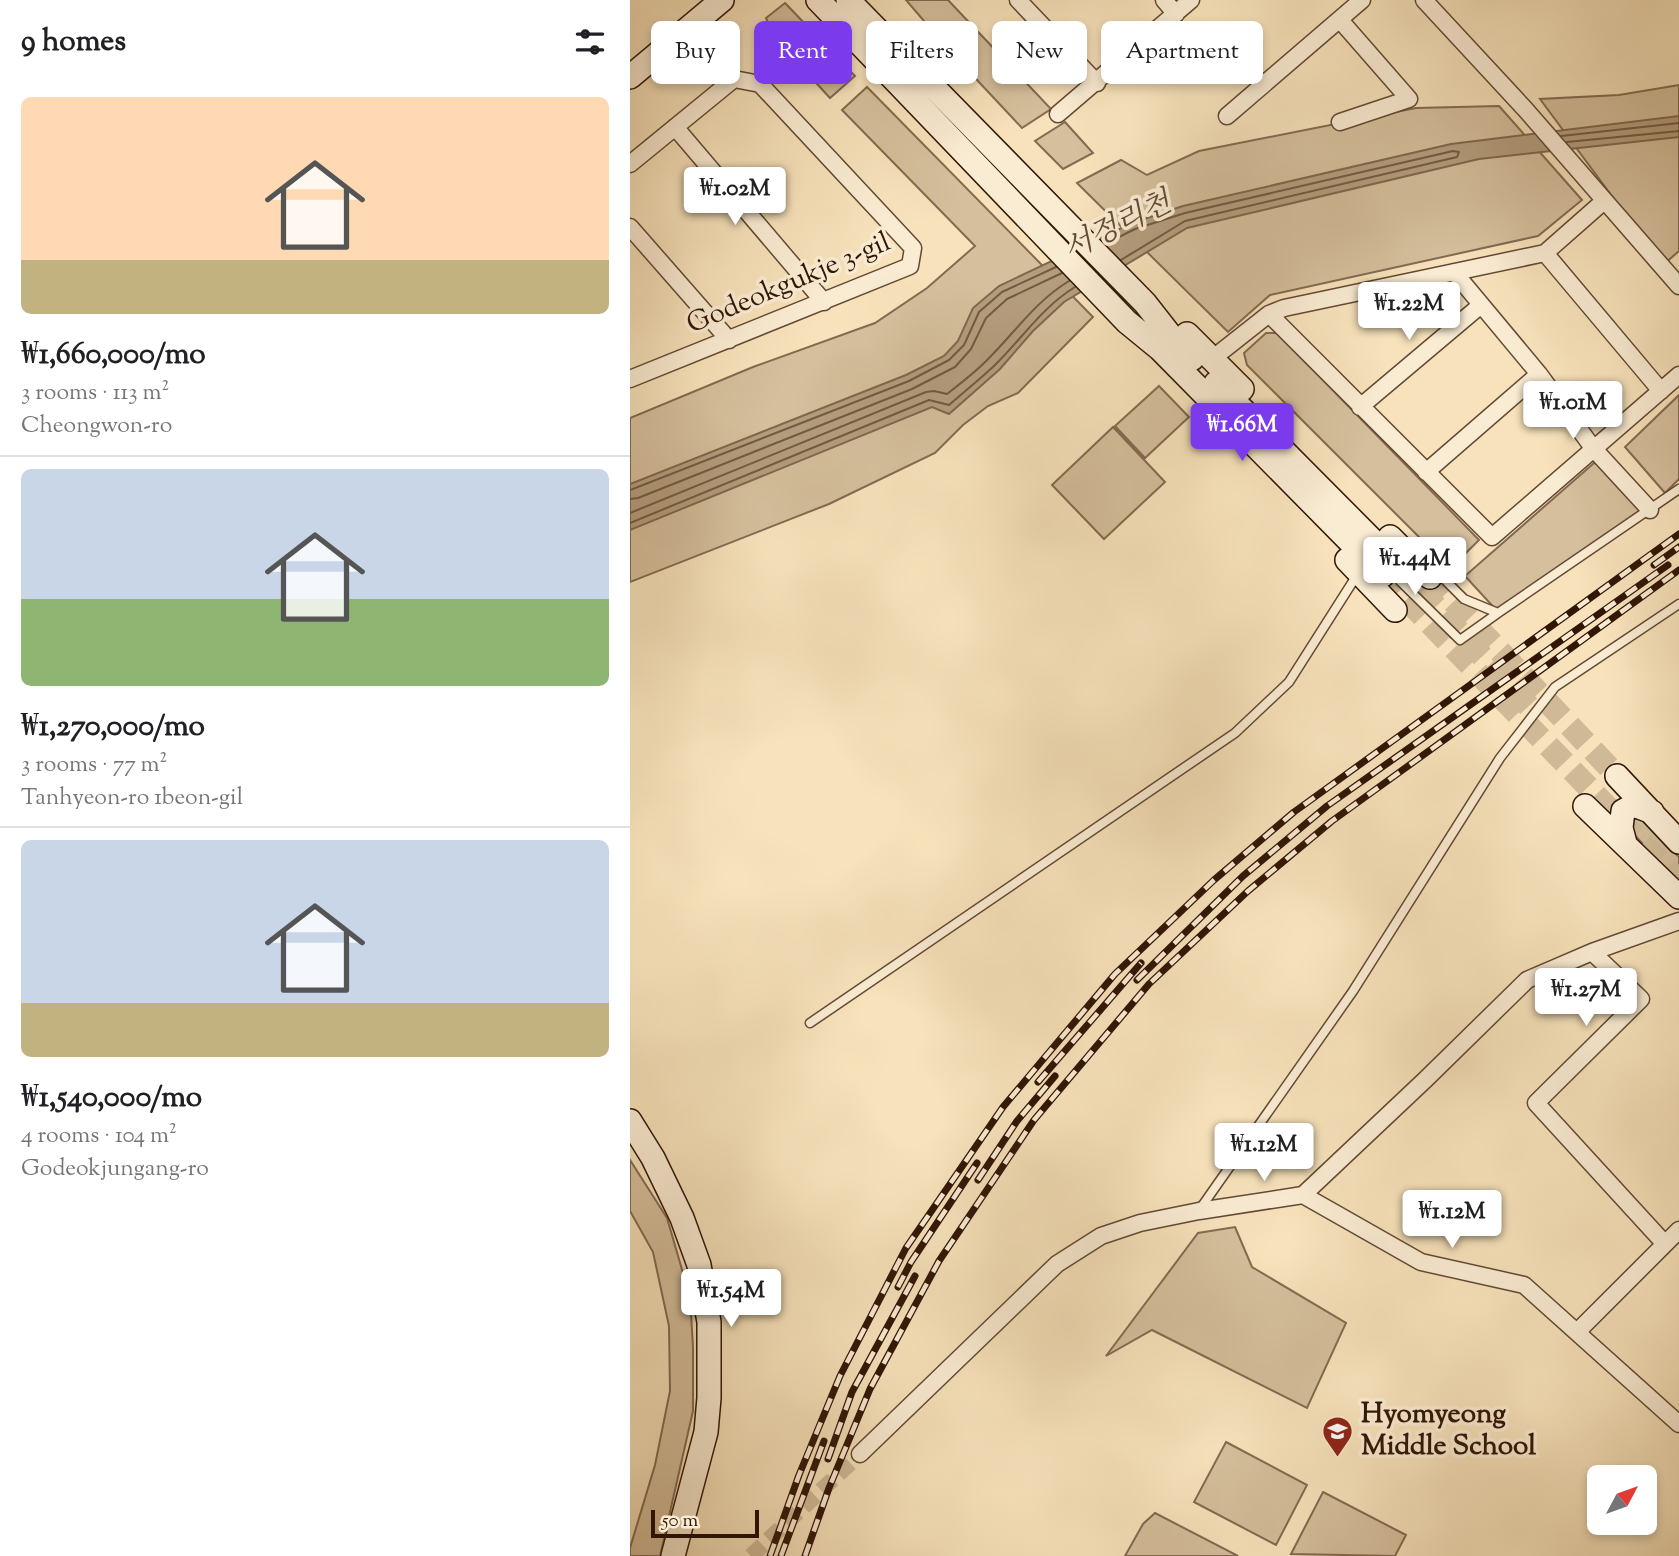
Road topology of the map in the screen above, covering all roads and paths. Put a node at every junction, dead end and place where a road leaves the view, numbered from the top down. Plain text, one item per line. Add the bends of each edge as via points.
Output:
1 (722, 0) edge
2 (818, 0) edge
3 (848, 0) edge
4 (1018, 0) edge
5 (1164, 0) edge
6 (1191, 0) edge
7 (1362, 0) edge
8 (1424, 0) edge
9 (1176, 14) junction
10 (1340, 20) junction
11 (630, 77) edge
12 (1097, 83) junction
13 (1058, 114) dead end
14 (1227, 116) dead end
15 (1340, 121) dead end
16 (675, 127) junction
17 (630, 164) edge
18 (1604, 201) junction
19 (630, 227) edge
20 (1545, 253) junction
21 (1454, 272) junction
22 (1679, 285) edge
23 (824, 302) junction
24 (1145, 303) junction
25 (1481, 305) junction
26 (1269, 314) junction
27 (1127, 322) junction
28 (729, 340) junction
29 (1212, 359) junction
30 (633, 373) edge
31 (1539, 374) junction
32 (1679, 374) edge
33 (1661, 391) junction
34 (1360, 407) junction
35 (1593, 448) junction
36 (1426, 472) junction
37 (1679, 489) edge
38 (1650, 510) junction
39 (1392, 539) junction
40 (1359, 573) junction
41 (1393, 574) junction
42 (1430, 577) tunnel mouth
43 (1679, 604) edge
44 (1395, 610) dead end
45 (1498, 613) junction
46 (1617, 776) tunnel mouth
47 (1585, 806) dead end
48 (1651, 812) junction
49 (1679, 842) edge
50 (1625, 843) junction
51 (1679, 897) edge
52 (1679, 921) edge
53 (1592, 952) junction
54 (810, 1023) dead end
55 (632, 1128) edge
56 (1303, 1195) junction
57 (1199, 1211) junction
58 (1679, 1230) edge
59 (1665, 1244) junction
60 (1577, 1332) junction
61 (1679, 1424) edge
62 (860, 1454) tunnel mouth
63 (673, 1556) edge

1 - 11 main road
2 - 27 main road
3 - 24 main road
4 - 12 street
5 - 9 street
6 - 9 street
7 - 10 street
8 - 18 street
9 - 12 street
10 - 14 street
10 - 15 street via 1409,99
12 - 13 street
16 - 17 street, Godeokgukje 3-gil
16 - 23 street
16 - 23 street, Godeokgukje 3-gil via 734,79 760,84 913,248 910,266
18 - 20 street
18 - 22 street
19 - 28 street
20 - 21 street
20 - 33 street
21 - 25 street
21 - 26 street
23 - 28 street, Godeokgukje 3-gil
24 - 29 main road
24 - 41 main road via 1174,340
25 - 31 street
25 - 34 street
26 - 29 street
26 - 34 street
27 - 40 main road via 1149,359
27 - 41 main road
28 - 30 street, Godeokgukje 3-gil
29 - 39 main road
31 - 35 street
31 - 36 street
32 - 33 street
33 - 35 street
34 - 36 street
35 - 36 street via 1492,537
35 - 38 street
37 - 38 lane
38 - 45 lane
39 - 41 main road
39 - 45 lane via 1429,564 1464,599
40 - 41 main road
40 - 54 lane via 1289,682 1235,733
41 - 42 main road
41 - 44 main road
41 - 45 lane via 1460,640
43 - 57 lane via 1555,687 1500,758 1353,991
46 - 48 main road
47 - 50 main road
48 - 49 main road
48 - 50 main road via 1634,805 1623,811
50 - 51 main road
52 - 53 street
53 - 56 street via 1527,980
53 - 59 street via 1641,999 1536,1103
55 - 63 main road via 653,1158 682,1218 699,1265 709,1322 706,1432
56 - 57 street
56 - 60 street via 1421,1262 1524,1285
57 - 62 street via 1101,1236 1057,1265
58 - 59 street
59 - 60 street
60 - 61 street

